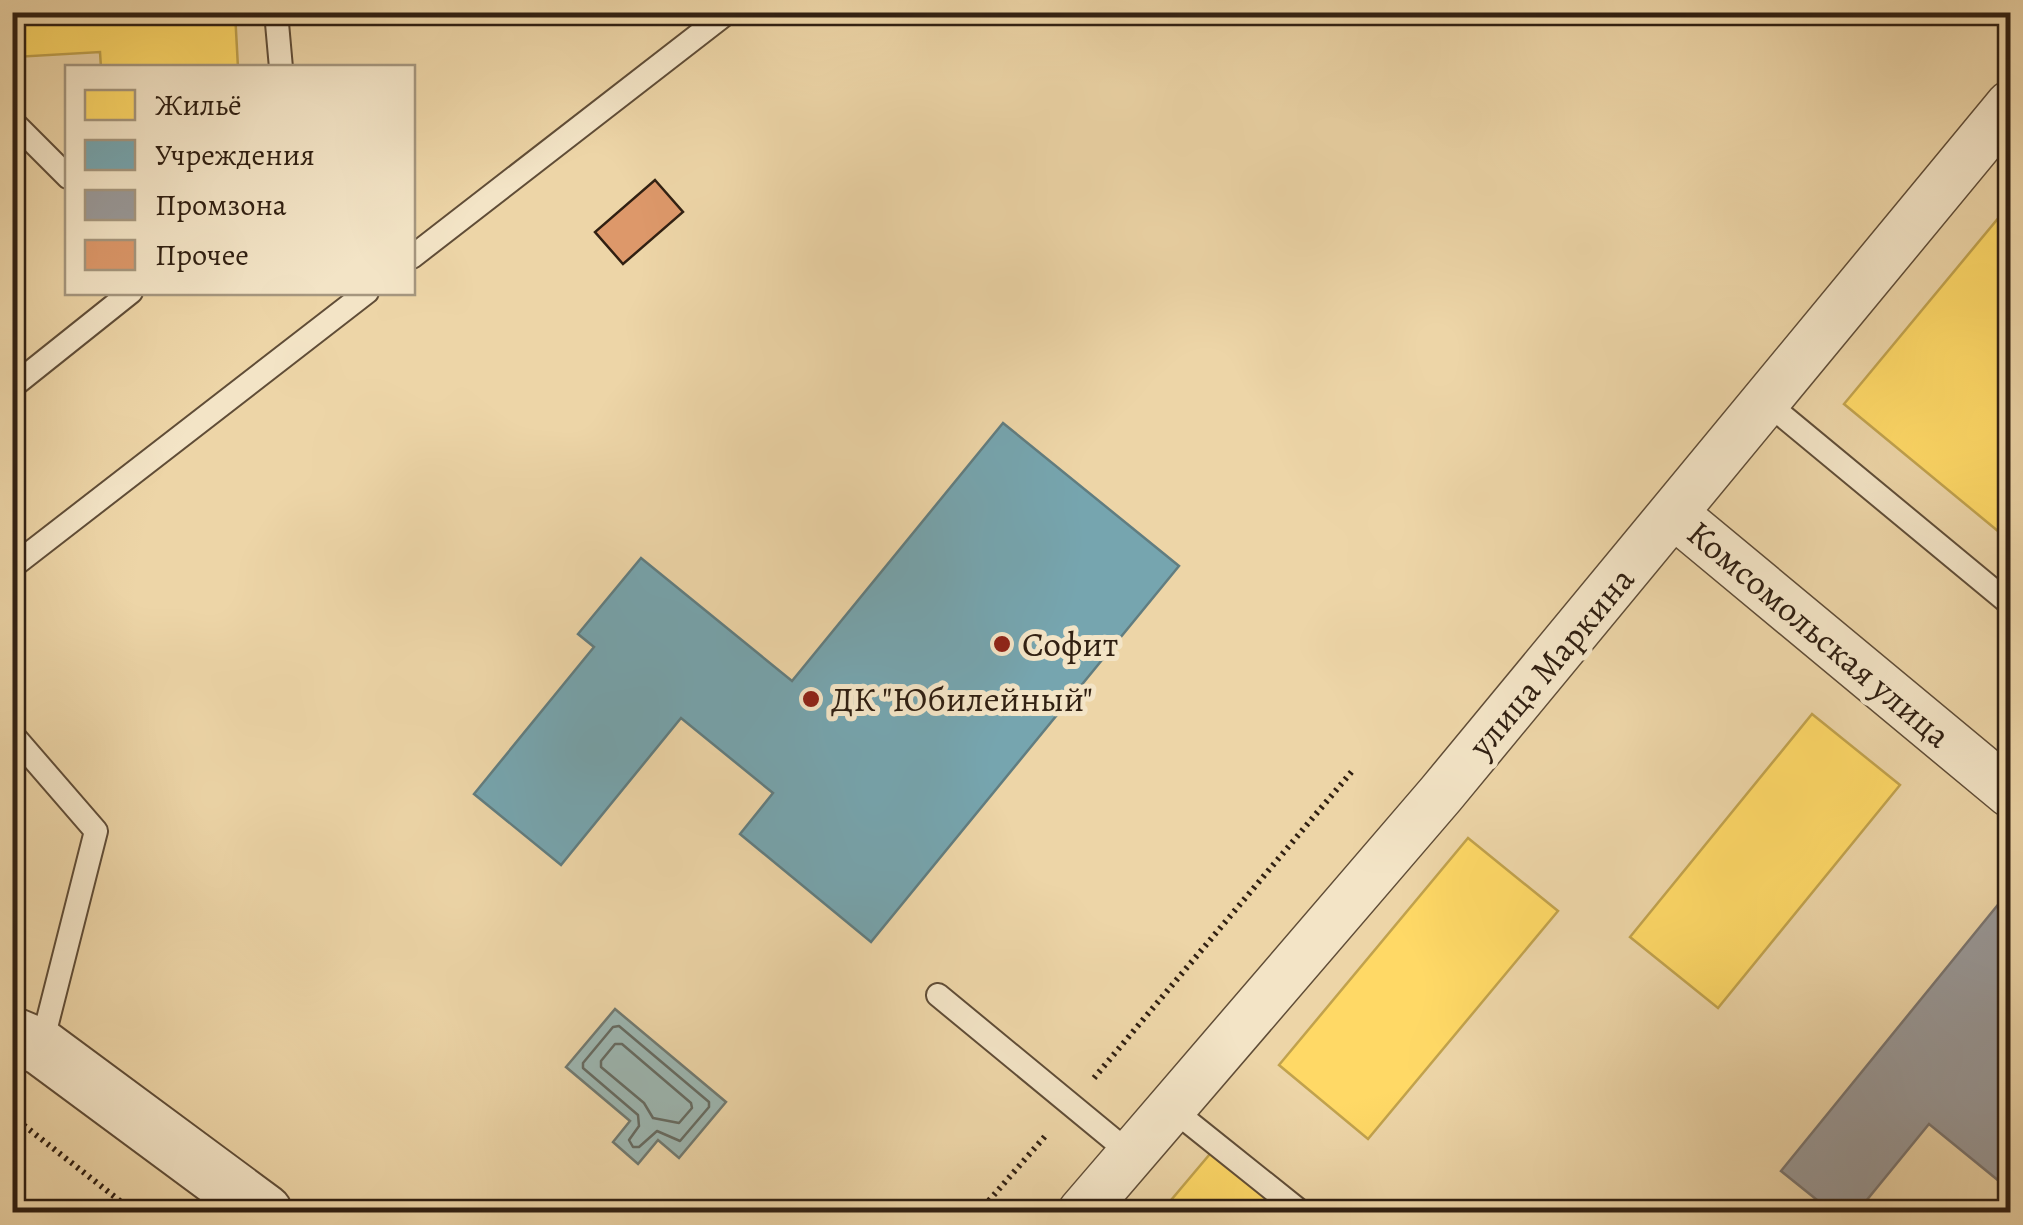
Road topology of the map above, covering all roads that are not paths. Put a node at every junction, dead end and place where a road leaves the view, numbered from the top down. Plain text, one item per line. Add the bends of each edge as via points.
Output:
1 (276, 12) edge
2 (728, 12) edge
3 (281, 65) edge
4 (2010, 105) edge
5 (12, 122) edge
6 (65, 174) edge
7 (415, 255) edge
8 (127, 295) edge
9 (363, 295) edge
10 (12, 386) edge
11 (1766, 402) junction
12 (1674, 514) junction
13 (12, 567) edge
14 (2010, 604) edge
15 (12, 734) edge
16 (2010, 793) edge
17 (938, 994) dead end
18 (27, 1041) edge
19 (1172, 1108) junction
20 (1132, 1155) junction
21 (264, 1212) edge
22 (1082, 1212) edge
23 (1302, 1212) edge

1 - 3 lane
2 - 7 lane
4 - 11 street, улица Маркина
5 - 6 lane
8 - 10 lane
9 - 13 lane
11 - 12 street, улица Маркина
11 - 14 lane
12 - 16 street, Комсомольская улица
12 - 19 street, улица Маркина
15 - 18 lane via 96,831
17 - 20 lane
18 - 21 street
19 - 20 street, улица Маркина
19 - 23 lane
20 - 22 street, улица Маркина

